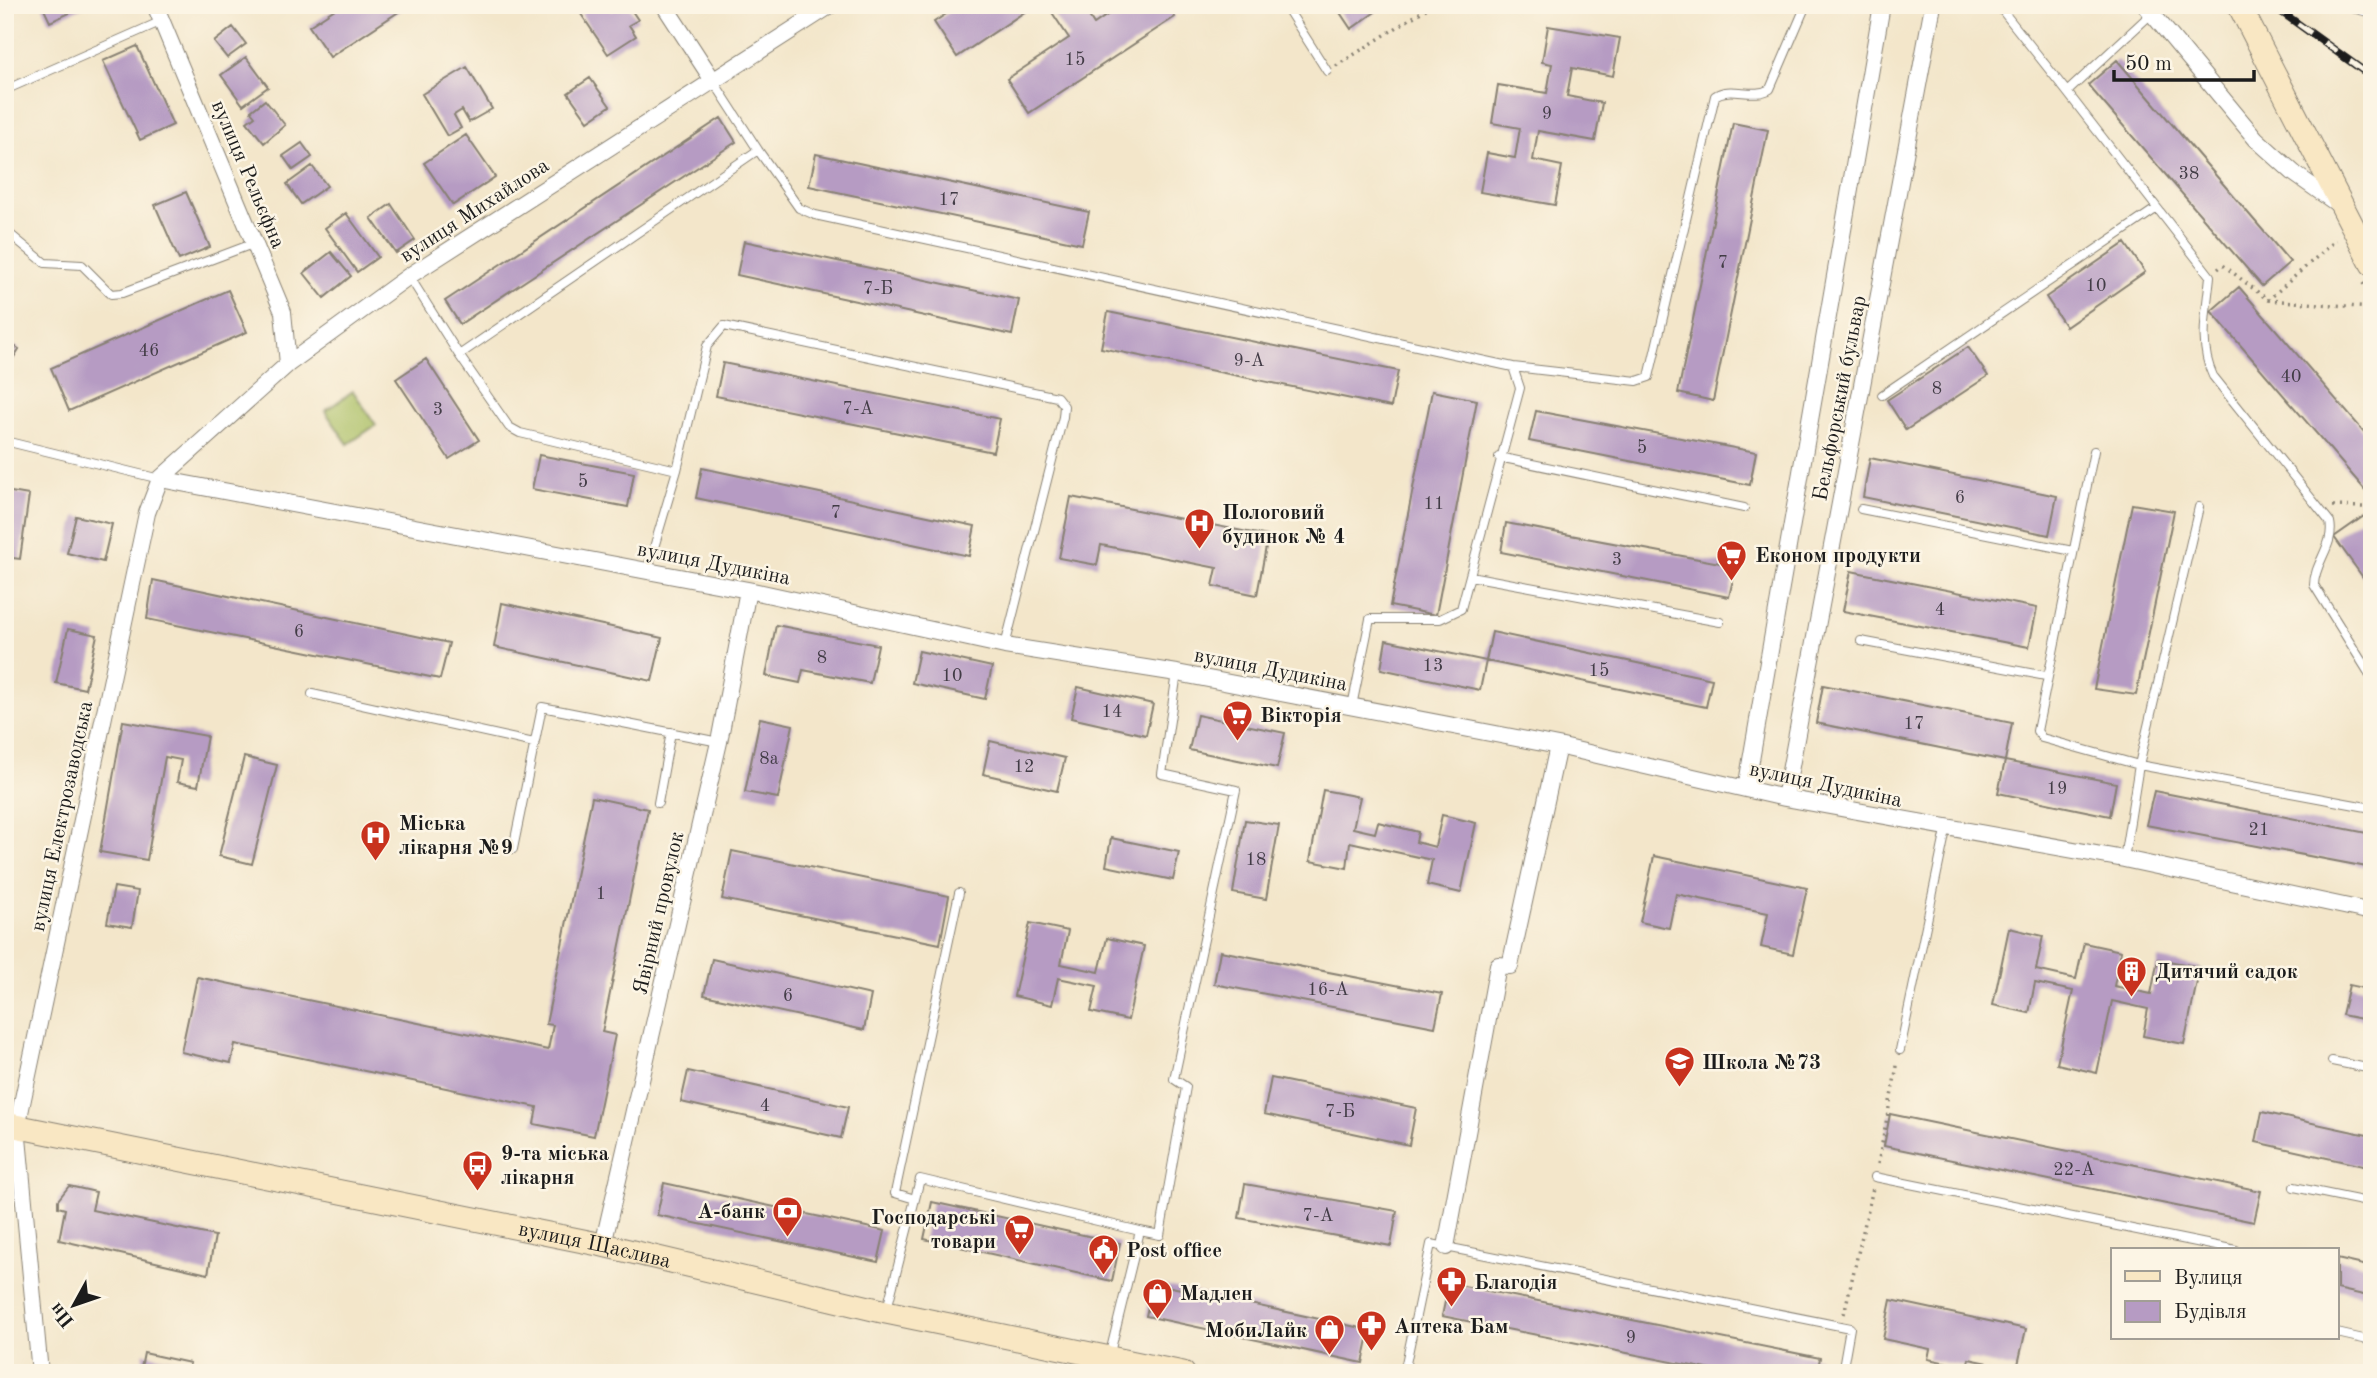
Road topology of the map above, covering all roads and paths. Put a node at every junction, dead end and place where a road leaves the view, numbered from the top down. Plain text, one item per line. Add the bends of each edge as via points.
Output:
1 (155, 5) edge
2 (664, 5) edge
3 (831, 5) edge
4 (1285, 5) edge
5 (1432, 5) edge
6 (1806, 5) edge
7 (1882, 5) edge
8 (1933, 5) edge
9 (1998, 5) edge
10 (2239, 5) edge
11 (2348, 6) edge
12 (2149, 9) edge
13 (2372, 13) edge
14 (162, 21) junction
15 (1327, 71) joint
16 (714, 82) junction
17 (5, 90) edge
18 (2067, 92) junction
19 (758, 150) junction
20 (2342, 207) junction
21 (2157, 208) junction
22 (5, 230) edge
23 (2336, 240) dead end
24 (255, 243) junction
25 (2372, 264) edge
26 (409, 276) junction
27 (2210, 276) junction
28 (2268, 300) junction
29 (2372, 308) edge
30 (459, 355) junction
31 (288, 364) junction
32 (1513, 367) junction
33 (1882, 395) dead end
34 (5, 441) edge
35 (2094, 451) dead end
36 (1499, 457) junction
37 (677, 470) junction
38 (160, 478) junction
39 (2317, 506) junction
40 (2199, 507) dead end
41 (1744, 508) dead end
42 (1861, 509) dead end
43 (2372, 515) edge
44 (2073, 551) junction
45 (647, 571) junction
46 (1470, 576) junction
47 (748, 590) junction
48 (1720, 622) dead end
49 (1861, 641) dead end
50 (1005, 646) junction
51 (1177, 673) junction
52 (2046, 676) junction
53 (2372, 678) edge
54 (312, 694) dead end
55 (1352, 706) junction
56 (671, 732) junction
57 (719, 742) junction
58 (534, 743) junction
59 (1558, 746) junction
60 (2139, 765) junction
61 (1746, 789) junction
62 (1785, 798) junction
63 (658, 803) dead end
64 (2372, 808) edge
65 (1946, 830) junction
66 (513, 849) dead end
67 (2124, 859) junction
68 (959, 893) dead end
69 (2372, 912) edge
70 (1900, 1050) dead end
71 (2332, 1061) dead end
72 (2372, 1069) edge
73 (11, 1126) edge
74 (1875, 1177) dead end
75 (2294, 1187) dead end
76 (915, 1199) junction
77 (2372, 1203) edge
78 (1140, 1231) junction
79 (603, 1245) junction
80 (1446, 1247) junction
81 (2226, 1248) edge
82 (886, 1312) junction
83 (2338, 1333) edge
84 (2372, 1341) edge
85 (1109, 1357) junction
86 (40, 1373) edge
87 (1182, 1373) edge
88 (1404, 1373) edge
89 (1842, 1373) edge

1 - 14 street, вулиця Рельєфна
2 - 16 street
3 - 16 street, вулиця Михайлова
4 - 15 lane
5 - 15 path
6 - 32 lane via 1770,89 1715,96 1649,377 1637,380
7 - 61 street, Бельфорський бульвар
8 - 62 street, Бельфорський бульвар
9 - 18 lane
10 - 20 street
11 - 13 lane
12 - 18 lane
12 - 20 street via 2256,139
14 - 17 lane
14 - 24 street, вулиця Рельєфна
16 - 19 lane
16 - 26 street, вулиця Михайлова
18 - 21 lane
19 - 30 lane
19 - 32 lane via 799,208 815,215
20 - 25 street
21 - 27 lane
21 - 33 lane
22 - 24 lane via 45,262 82,265 111,294
23 - 28 path
24 - 31 street, вулиця Рельєфна via 283,312
26 - 30 lane
26 - 31 street, вулиця Михайлова
27 - 28 path via 2223,265
27 - 39 lane via 2203,350 2213,376
28 - 29 path
30 - 37 lane via 509,427 520,433
31 - 38 street, вулиця Михайлова
32 - 36 lane via 1520,388
34 - 38 lane
35 - 44 lane
36 - 41 lane
36 - 46 lane
37 - 45 lane
37 - 50 lane via 707,346 724,327 1056,397 1064,406 1063,417
38 - 45 street, вулиця Дудикіна
38 - 73 street, вулиця Електрозаводська via 146,513
39 - 43 path via 2364,507
39 - 53 lane via 2330,522 2332,534 2314,573 2314,585
40 - 60 lane
42 - 44 lane
44 - 52 lane
45 - 47 street, вулиця Дудикіна
46 - 48 lane
46 - 55 lane via 1461,609 1449,617 1370,619
47 - 50 street, вулиця Дудикіна
47 - 57 street, Явірний провулок
49 - 52 lane
50 - 51 street, вулиця Дудикіна
51 - 55 street, вулиця Дудикіна
51 - 78 lane via 1162,774 1236,790 1174,1079 1186,1087 1160,1235
52 - 60 lane via 2039,736
54 - 58 lane
55 - 59 street, вулиця Дудикіна
56 - 57 lane
56 - 58 lane via 542,706
56 - 63 lane
57 - 79 street, Явірний провулок
58 - 66 lane
59 - 61 street, вулиця Дудикіна
59 - 80 street via 1510,966 1498,965
60 - 64 lane
60 - 67 lane
61 - 62 street, вулиця Дудикіна
62 - 65 street, вулиця Дудикіна
65 - 67 street, вулиця Дудикіна
65 - 70 lane
67 - 69 street, вулиця Дудикіна
68 - 76 lane via 895,1193
71 - 72 lane
73 - 79 street, вулиця Щаслива
73 - 86 street, вулиця Електрозаводська
74 - 81 lane
75 - 77 lane
76 - 78 lane via 920,1179
76 - 82 lane
78 - 85 lane
79 - 82 street, вулиця Щаслива
80 - 88 lane via 1431,1244
80 - 89 lane via 1850,1328
82 - 85 street, вулиця Щаслива
83 - 84 lane
85 - 87 street, вулиця Щаслива

